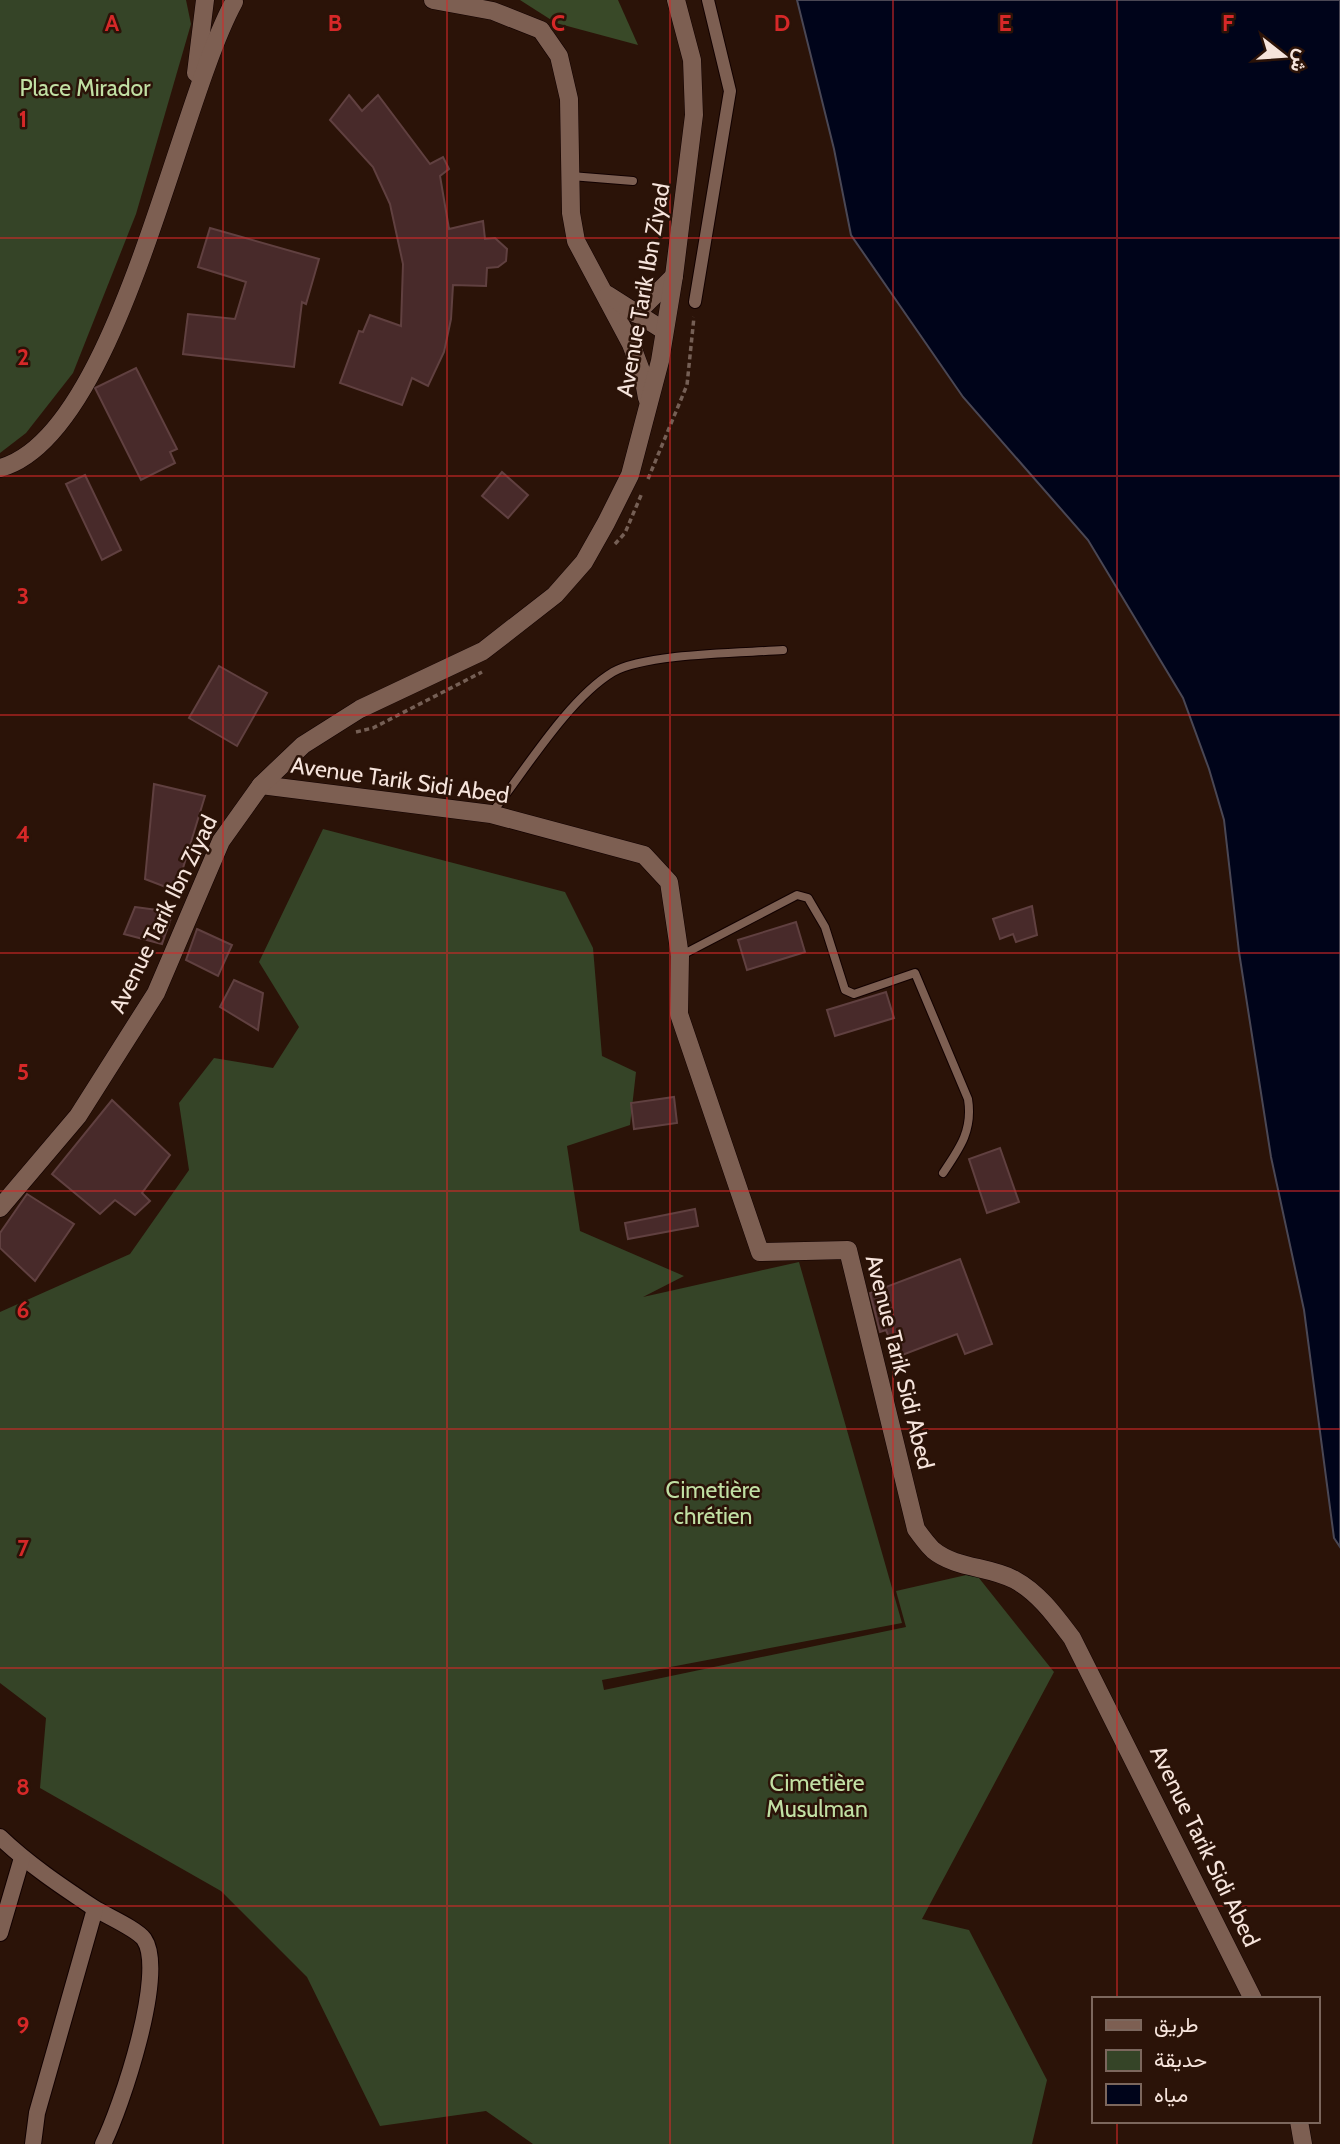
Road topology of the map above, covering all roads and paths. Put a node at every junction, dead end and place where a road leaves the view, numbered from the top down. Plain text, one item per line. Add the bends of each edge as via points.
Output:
1 (205, 0) edge
2 (433, 0) edge
3 (676, 0) edge
4 (708, 0) edge
5 (232, 1) edge
6 (193, 97) junction
7 (571, 176) junction
8 (633, 181) dead end
9 (674, 276) junction
10 (605, 293) junction
11 (695, 302) joint
12 (636, 314) junction
13 (663, 330) junction
14 (631, 344) junction
15 (660, 361) junction
16 (648, 404) junction
17 (0, 468) edge
18 (607, 554) dead end
19 (783, 650) dead end
20 (489, 667) dead end
21 (350, 734) dead end
22 (261, 785) junction
23 (491, 814) junction
24 (680, 956) junction
25 (943, 1173) dead end
26 (0, 1208) edge
27 (2, 1844) edge
28 (22, 1858) junction
29 (94, 1909) junction
30 (0, 1933) edge
31 (1251, 1997) edge
32 (1299, 2123) edge
33 (33, 2144) edge
34 (103, 2144) edge
35 (1303, 2144) edge

1 - 6 street
2 - 7 street via 493,11 541,30 559,56 569,99
3 - 9 street, Avenue Tarik Ibn Ziyad via 692,60 694,115
4 - 11 street via 730,91
5 - 6 street
6 - 17 street via 124,304 94,369 69,412 40,446
7 - 8 lane
7 - 10 street via 576,241
9 - 12 street
9 - 13 street, Avenue Tarik Ibn Ziyad
10 - 12 street
10 - 14 street
11 - 18 path via 688,385 625,533
12 - 13 street
13 - 15 street, Avenue Tarik Ibn Ziyad
14 - 15 street
14 - 16 street
15 - 16 street, Avenue Tarik Ibn Ziyad
16 - 22 street, Avenue Tarik Ibn Ziyad via 630,475 584,562 555,594 483,651 360,709 303,745
19 - 23 lane via 655,661 615,671 583,696
20 - 21 path via 468,682 373,728
22 - 23 street, Avenue Tarik Sidi Abed
22 - 26 street, Avenue Tarik Ibn Ziyad via 221,841 156,993 78,1116
23 - 24 street, Avenue Tarik Sidi Abed via 643,855 669,882
24 - 25 lane via 797,895 808,898 825,927 845,990 854,993 915,973 972,1118 965,1141
24 - 31 street, Avenue Tarik Sidi Abed via 679,1014 760,1252 848,1250 916,1529 934,1551 1018,1581 1045,1603 1072,1638
27 - 28 street
28 - 29 street
28 - 30 street
29 - 33 street via 37,2113
29 - 34 street via 143,1938 152,1966 149,1997 115,2119
32 - 35 street

